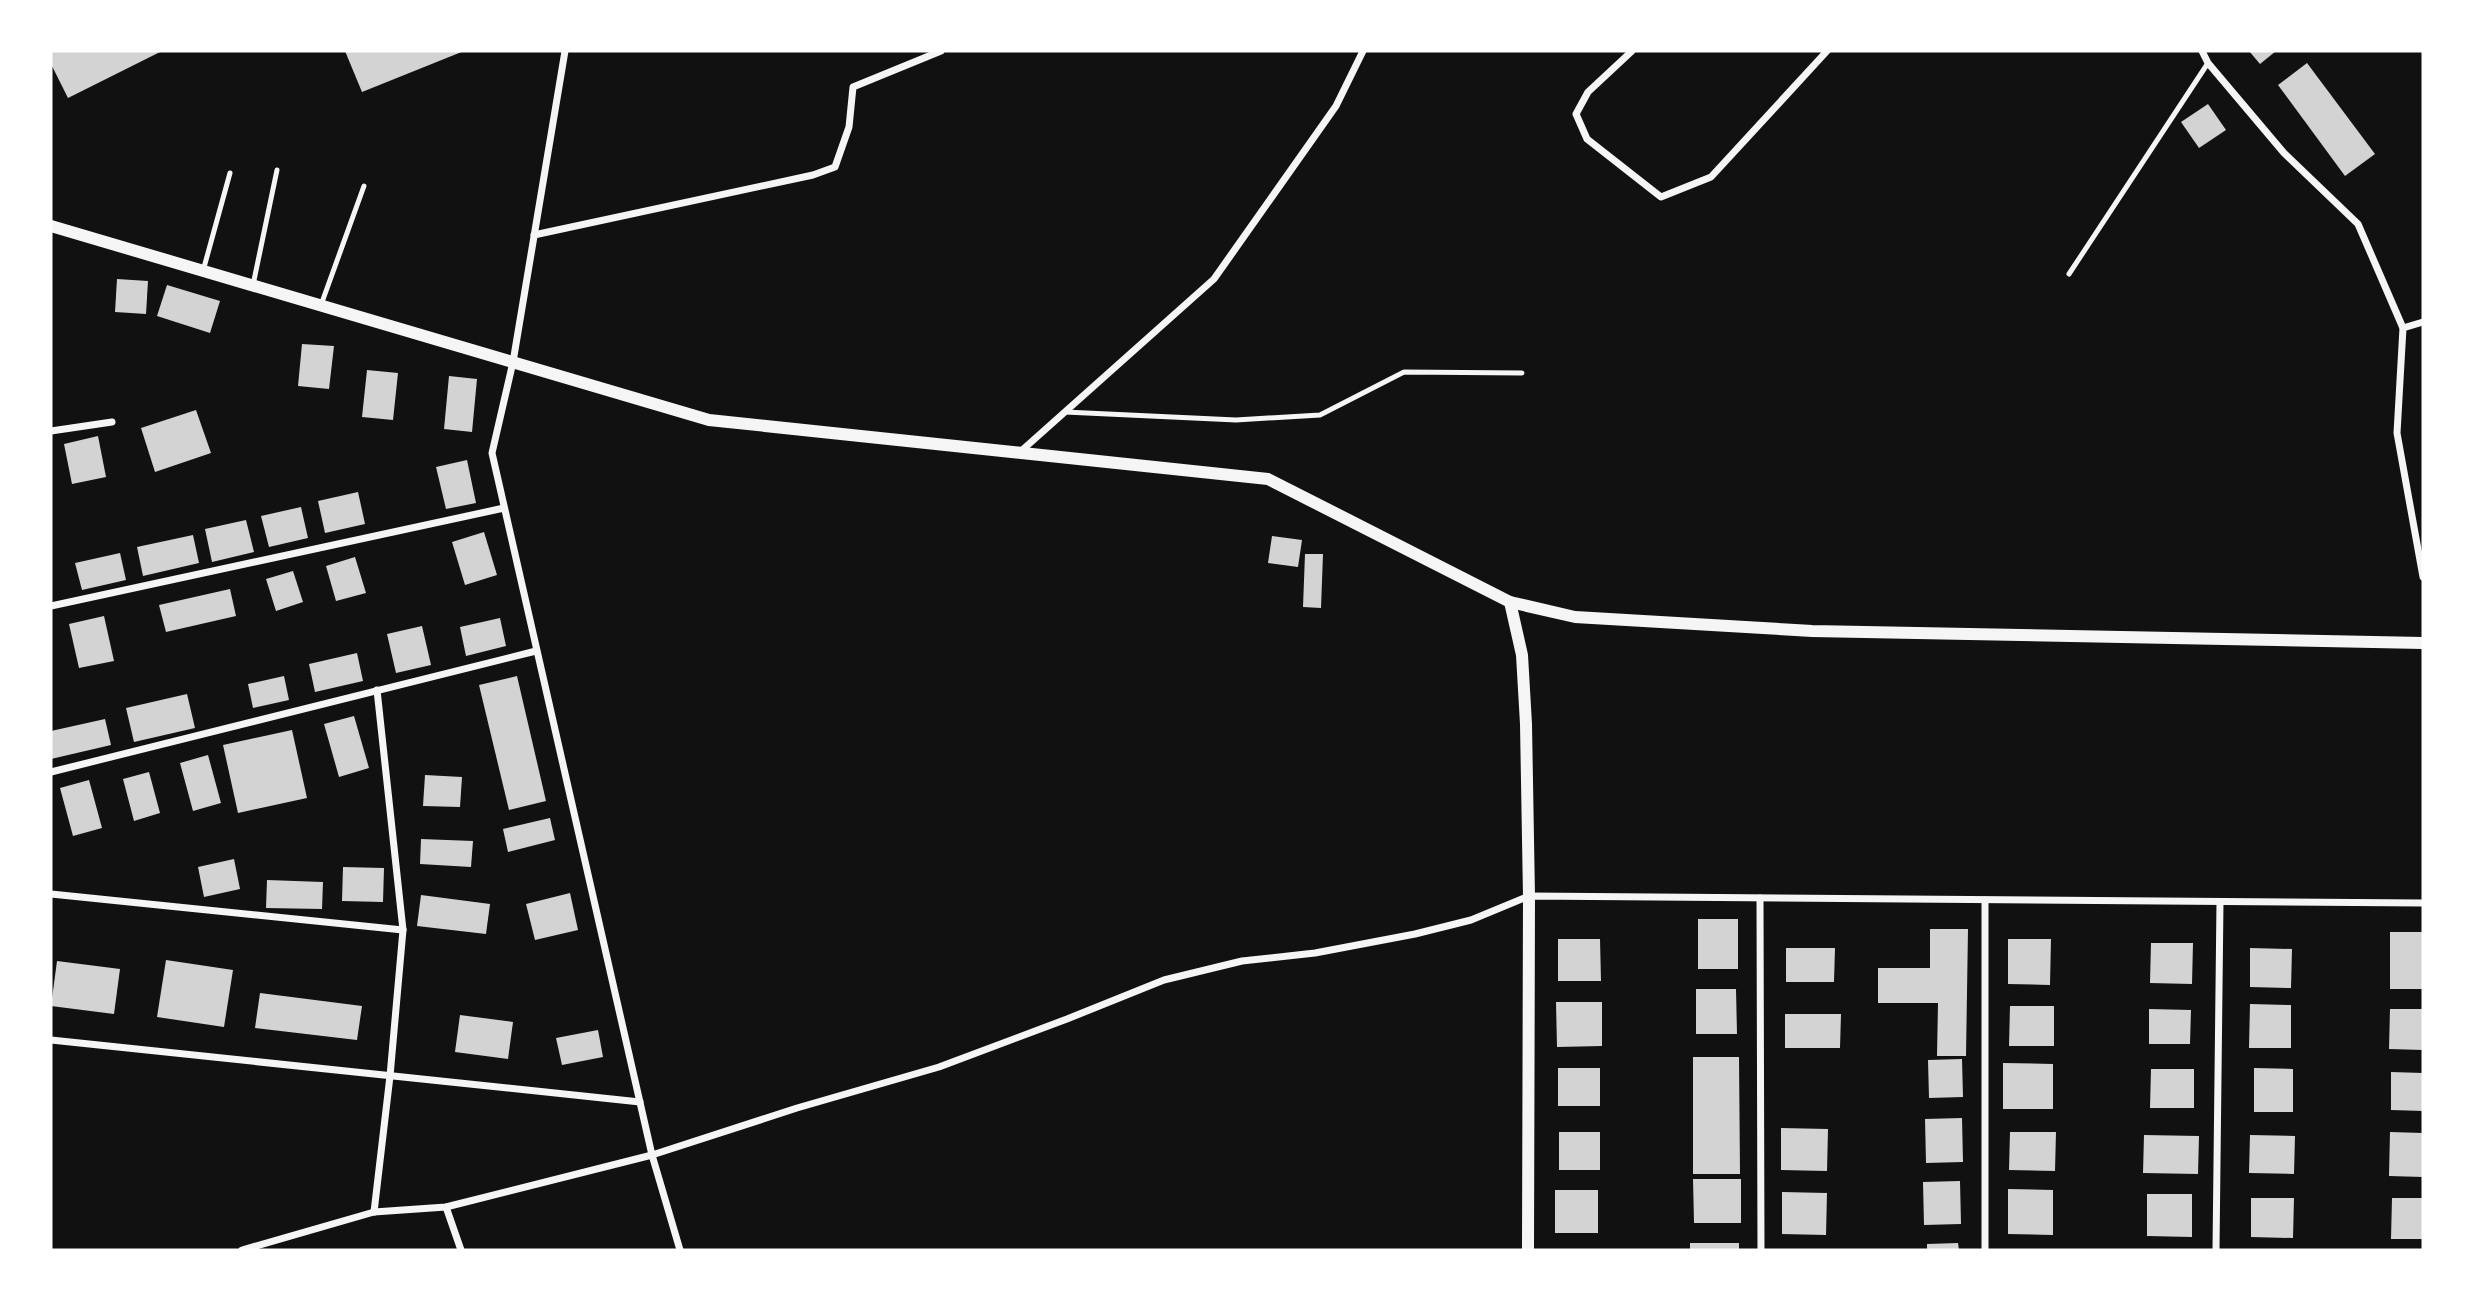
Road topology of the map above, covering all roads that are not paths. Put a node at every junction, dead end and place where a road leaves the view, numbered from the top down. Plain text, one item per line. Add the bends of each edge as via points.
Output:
1 (565, 51) edge
2 (941, 51) edge
3 (1363, 51) edge
4 (1632, 51) edge
5 (1827, 51) edge
6 (2202, 51) edge
7 (2208, 63) junction
8 (277, 170) dead end
9 (230, 173) dead end
10 (363, 186) dead end
11 (51, 226) edge
12 (534, 235) junction
13 (203, 271) junction
14 (2069, 274) dead end
15 (253, 285) junction
16 (321, 305) junction
17 (2423, 322) edge
18 (2403, 328) junction
19 (513, 362) junction
20 (1522, 373) dead end
21 (1065, 412) junction
22 (112, 422) dead end
23 (51, 431) edge
24 (1019, 453) junction
25 (504, 508) junction
26 (2423, 577) edge
27 (1510, 602) junction
28 (51, 607) edge
29 (2423, 643) edge
30 (537, 650) junction
31 (377, 690) junction
32 (51, 772) edge
33 (51, 894) edge
34 (1529, 896) junction
35 (1760, 898) junction
36 (1985, 900) junction
37 (2220, 902) junction
38 (2423, 904) edge
39 (403, 930) junction
40 (51, 1040) edge
41 (390, 1076) junction
42 (640, 1102) junction
43 (652, 1155) junction
44 (446, 1207) junction
45 (374, 1212) junction
46 (242, 1250) edge
47 (461, 1250) edge
48 (680, 1250) edge
49 (1528, 1250) edge
50 (1761, 1250) edge
51 (1984, 1250) edge
52 (2216, 1250) edge

1 - 12 street
2 - 12 street via 853,86 849,127 835,167
3 - 21 street via 1336,106 1214,279
4 - 5 street via 1588,92 1576,114 1587,139 1661,197 1711,177
6 - 7 street
7 - 14 lane
7 - 18 street via 2284,153 2358,224
8 - 15 lane
9 - 13 lane
10 - 16 lane
11 - 13 street
12 - 19 street
13 - 15 street
15 - 16 street
16 - 19 street
17 - 18 street
18 - 26 street via 2397,433
19 - 24 street via 709,420
19 - 25 street via 492,453
20 - 21 lane via 1404,372 1320,415 1236,420
21 - 24 street
22 - 23 street
24 - 27 street via 1268,479
25 - 28 street
25 - 30 street
27 - 29 street via 1575,617 1812,631
27 - 34 street via 1522,655 1527,724
30 - 31 street
30 - 42 street
31 - 32 street
31 - 39 street
33 - 39 street
34 - 35 street
34 - 43 street via 1471,920 1415,934 1242,961 1164,980 939,1067
34 - 49 street
35 - 36 street
35 - 50 street
36 - 37 street
36 - 51 street
37 - 38 street
37 - 52 street
39 - 41 street
40 - 41 street
41 - 42 street
41 - 45 street
42 - 43 street
43 - 44 street
43 - 48 street
44 - 45 street
44 - 47 street
45 - 46 street

